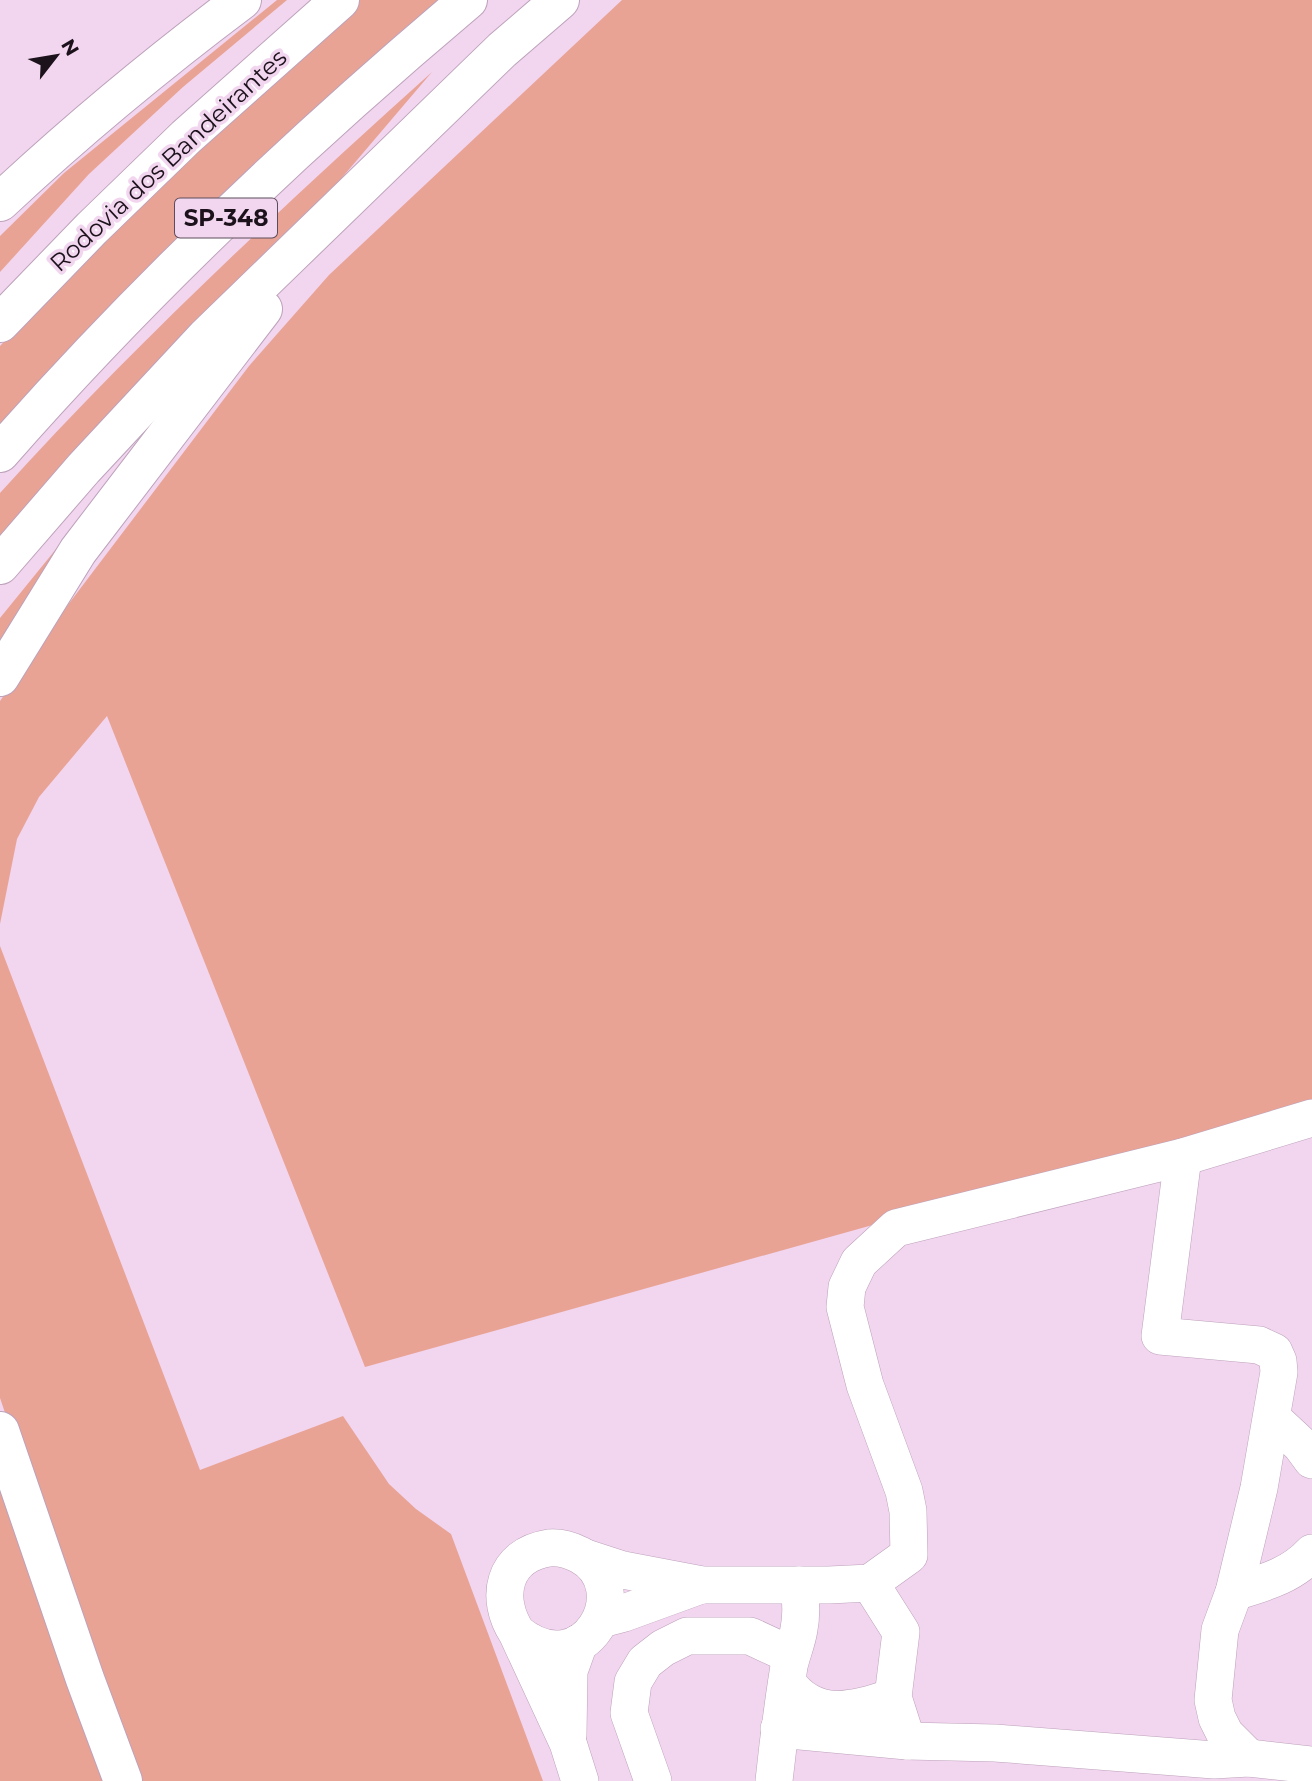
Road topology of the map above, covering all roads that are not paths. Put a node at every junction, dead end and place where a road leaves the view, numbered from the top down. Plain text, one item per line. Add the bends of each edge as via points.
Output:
1 (242, 0) edge
2 (340, 0) edge
3 (468, 0) edge
4 (560, 0) edge
5 (0, 202) edge
6 (343, 205) junction
7 (0, 323) edge
8 (0, 453) edge
9 (0, 565) edge
10 (0, 677) edge
11 (1312, 1118) edge
12 (1183, 1157) junction
13 (1272, 1418) junction
14 (0, 1431) edge
15 (1312, 1460) edge
16 (1312, 1553) edge
17 (909, 1555) junction
18 (586, 1558) junction
19 (870, 1583) junction
20 (702, 1585) junction
21 (799, 1585) junction
22 (1234, 1592) junction
23 (590, 1631) junction
24 (901, 1632) junction
25 (517, 1633) junction
26 (789, 1668) junction
27 (894, 1697) junction
28 (779, 1729) junction
29 (907, 1741) junction
30 (568, 1743) junction
31 (1249, 1758) junction
32 (1312, 1765) edge
33 (123, 1781) edge
34 (580, 1781) edge
35 (653, 1781) edge
36 (775, 1781) edge

1 - 5 highway via 75,134
2 - 7 highway, Rodovia dos Bandeirantes via 186,138
3 - 8 highway, SP-348 via 371,83 203,240
4 - 6 highway
6 - 9 highway via 206,338
6 - 10 highway via 78,551
11 - 12 street
12 - 13 street via 1160,1336 1259,1345 1274,1352 1279,1373
12 - 17 street via 896,1228 859,1262 847,1287 845,1307 865,1385 904,1491
13 - 15 street
13 - 22 street
14 - 33 highway
16 - 22 street via 1284,1575
17 - 19 street
17 - 24 street
18 - 20 street
18 - 23 street via 604,1586 606,1603
18 - 25 street via 555,1547 538,1550 512,1570 503,1602
19 - 21 street
19 - 24 street
20 - 21 street
20 - 23 street via 624,1613
21 - 26 street via 800,1628
22 - 31 street via 1220,1630 1213,1700 1225,1734
23 - 25 street via 563,1649 530,1644
23 - 30 street via 569,1671
24 - 27 street
25 - 30 street
26 - 27 street via 794,1693 819,1707 855,1708
26 - 28 street
26 - 35 street via 750,1636 687,1636 645,1662 633,1682 629,1713
27 - 29 street
28 - 29 street
28 - 36 street
29 - 31 street via 1214,1760
30 - 34 street
31 - 32 street

